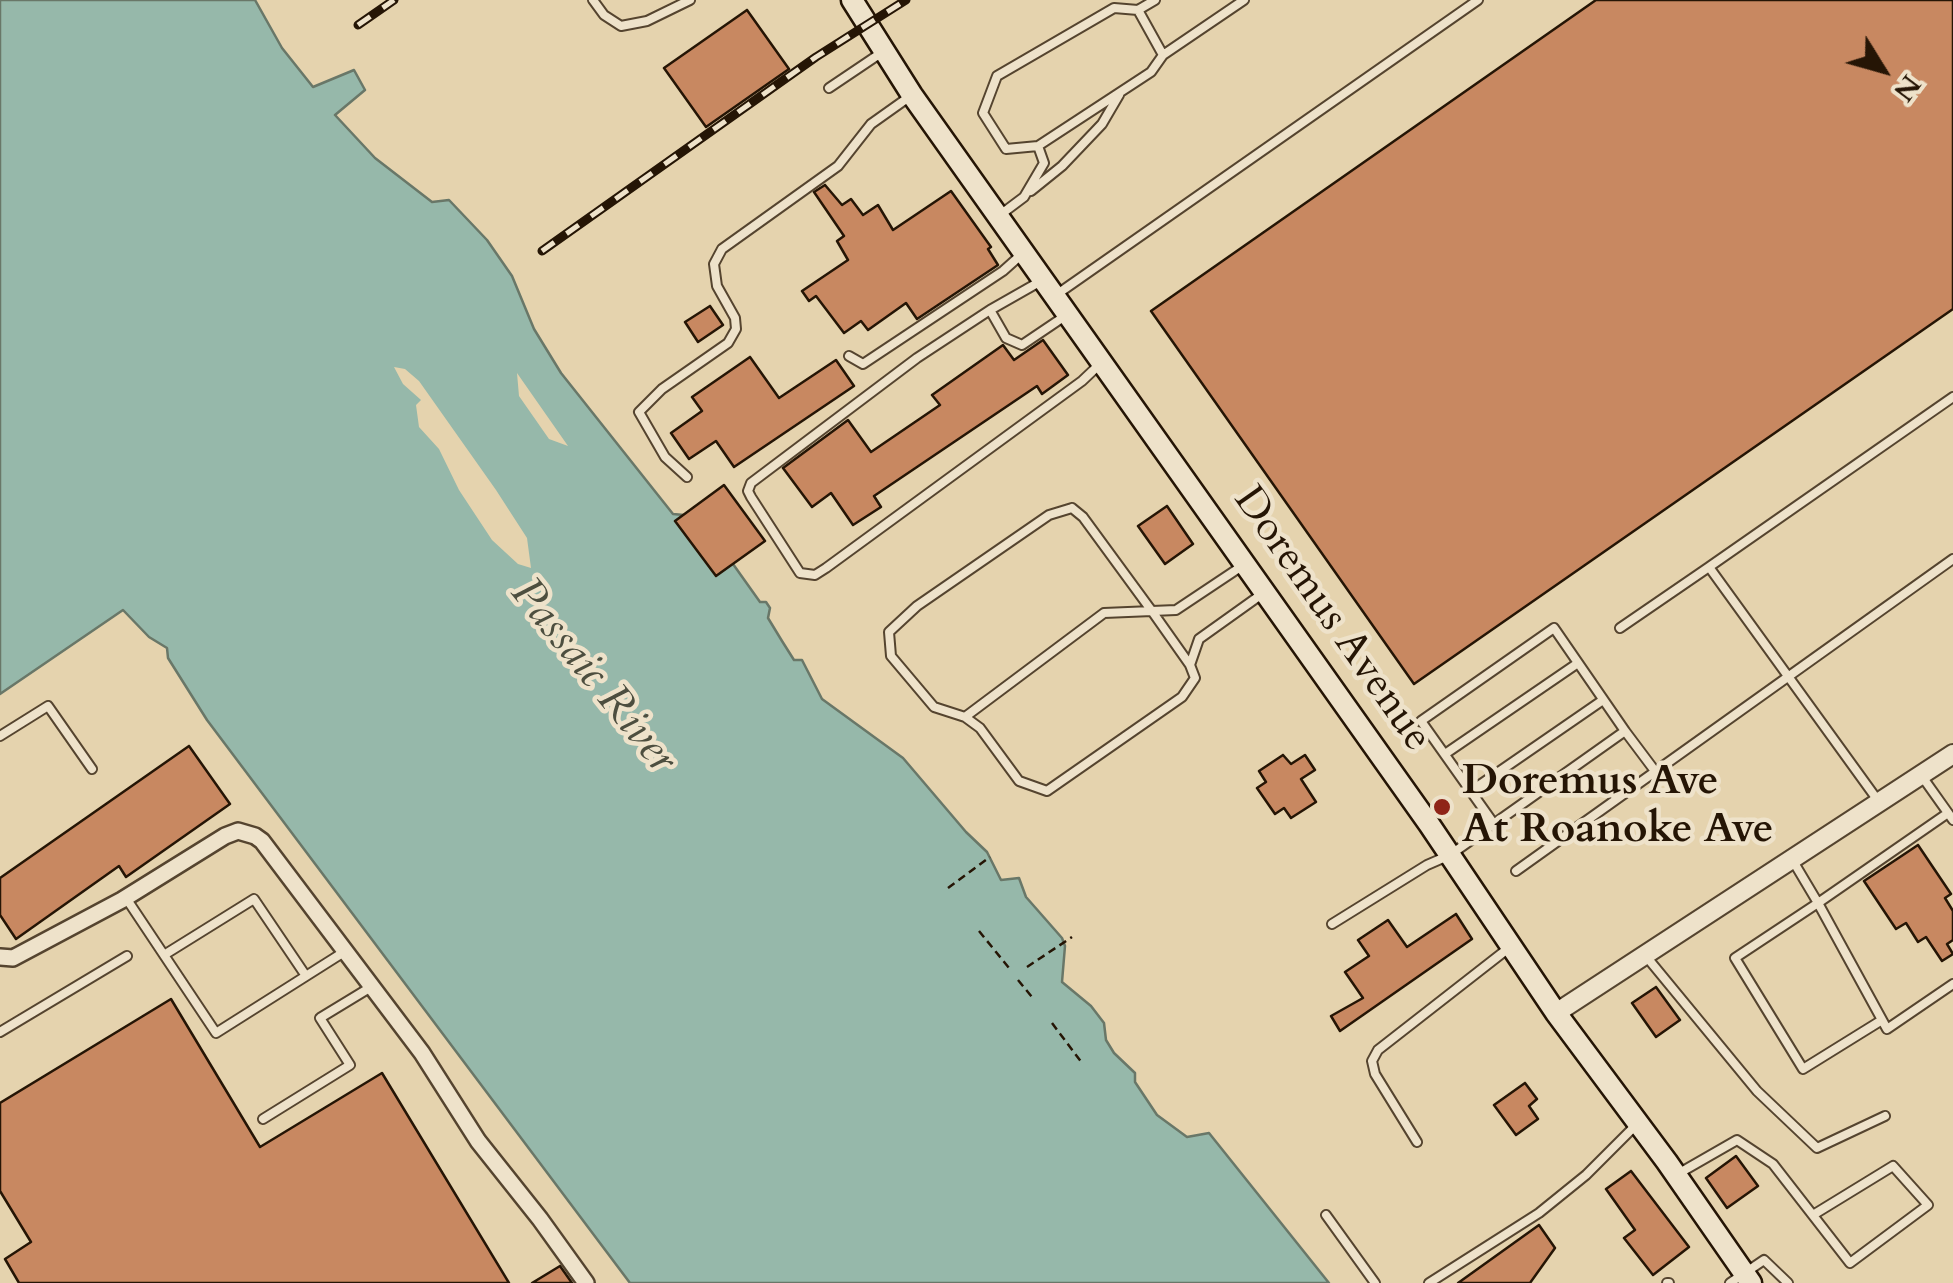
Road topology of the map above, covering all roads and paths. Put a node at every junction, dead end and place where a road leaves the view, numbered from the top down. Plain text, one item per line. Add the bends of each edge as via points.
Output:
1 (593, 0) edge
2 (690, 0) edge
3 (852, 0) edge
4 (1155, 0) edge
5 (1244, 0) edge
6 (1478, 0) edge
7 (1138, 10) junction
8 (884, 51) junction
9 (1163, 55) junction
10 (829, 88) dead end
11 (1120, 92) junction
12 (912, 95) junction
13 (1038, 146) junction
14 (1024, 197) junction
15 (1000, 215) junction
16 (1025, 251) junction
17 (1050, 287) junction
18 (990, 310) junction
19 (1069, 313) junction
20 (849, 356) dead end
21 (1103, 361) junction
22 (1953, 397) edge
23 (687, 476) dead end
24 (1953, 559) edge
25 (1245, 563) junction
26 (1709, 567) junction
27 (1265, 592) junction
28 (1154, 614) junction
29 (1620, 628) dead end
30 (1578, 664) junction
31 (1190, 665) junction
32 (1788, 675) junction
33 (1604, 700) junction
34 (965, 717) junction
35 (1625, 731) junction
36 (0, 736) edge
37 (1445, 754) junction
38 (1953, 754) edge
39 (92, 769) dead end
40 (1654, 771) junction
41 (1921, 775) junction
42 (1471, 792) junction
43 (1879, 802) junction
44 (1950, 817) edge
45 (1494, 824) junction
46 (1450, 855) junction
47 (990, 857) dead end
48 (1792, 859) junction
49 (1516, 871) dead end
50 (948, 888) dead end
51 (126, 898) junction
52 (1818, 903) junction
53 (1332, 924) dead end
54 (980, 931) dead end
55 (1072, 937) dead end
56 (1510, 946) junction
57 (344, 952) junction
58 (164, 954) junction
59 (1645, 955) junction
60 (127, 956) dead end
61 (0, 957) edge
62 (1008, 968) dead end
63 (1027, 968) dead end
64 (306, 976) junction
65 (1018, 980) dead end
66 (1953, 984) edge
67 (371, 986) junction
68 (1032, 998) dead end
69 (1556, 1013) junction
70 (1882, 1020) junction
71 (1052, 1023) dead end
72 (0, 1032) edge
73 (1082, 1063) dead end
74 (1884, 1116) dead end
75 (263, 1119) dead end
76 (1638, 1123) junction
77 (1417, 1142) dead end
78 (1676, 1175) junction
79 (1326, 1215) dead end
80 (1813, 1215) junction
81 (1741, 1280) edge
82 (586, 1283) edge
83 (1374, 1283) edge
84 (1430, 1283) edge
85 (1788, 1283) edge

1 - 2 lane via 621,26
3 - 8 main road, Doremus Avenue
4 - 7 lane
5 - 9 lane
6 - 17 lane
7 - 9 lane
7 - 13 lane via 1114,8 997,76 982,113 1006,149
8 - 10 lane
8 - 12 main road, Doremus Avenue
9 - 11 lane via 1151,72
11 - 13 lane
11 - 14 lane via 1102,124
12 - 15 main road, Doremus Avenue
12 - 23 lane via 871,124 838,166 722,249 714,264 717,286 736,329 728,344 638,412 664,457
13 - 14 lane via 1044,163
14 - 15 lane
15 - 16 main road, Doremus Avenue
16 - 17 main road, Doremus Avenue
16 - 20 lane via 863,364
17 - 18 lane
17 - 19 main road, Doremus Avenue
18 - 19 lane via 1006,338 1022,345
18 - 21 lane via 751,483 751,497 800,573 826,568
19 - 21 main road, Doremus Avenue
21 - 25 main road, Doremus Avenue
22 - 26 lane
24 - 32 lane
25 - 27 main road, Doremus Avenue
25 - 28 lane via 1176,610
26 - 29 lane
26 - 32 lane
27 - 31 lane via 1199,638
27 - 46 main road, Doremus Avenue
28 - 31 lane
28 - 34 lane via 1104,613
28 - 34 lane via 1083,517 1072,508 1048,514 889,632 891,656 934,708
30 - 33 lane
30 - 37 lane
30 - 37 lane via 1554,628 1421,721
31 - 34 lane via 1195,678 1182,698 1047,791 1019,781
32 - 40 lane
32 - 43 lane
33 - 35 lane
33 - 42 lane
35 - 40 lane
35 - 45 lane
36 - 39 lane via 48,706
37 - 42 lane
38 - 41 street
40 - 49 lane
41 - 43 street
41 - 44 lane
42 - 45 lane
43 - 48 street
44 - 52 lane
45 - 46 lane
46 - 53 lane
46 - 56 main road, Doremus Avenue
47 - 50 path
48 - 52 lane
48 - 59 street
51 - 57 street via 238,831 262,841
51 - 58 lane
51 - 61 street via 13,958
52 - 70 lane
52 - 70 lane via 1735,958 1803,1069
54 - 62 path
55 - 63 path
56 - 69 main road, Doremus Avenue
56 - 77 lane via 1372,1061
57 - 64 lane
57 - 67 street
58 - 64 lane via 254,899
58 - 64 lane via 216,1033
59 - 69 street
59 - 74 lane via 1757,1091 1816,1148
60 - 72 lane
65 - 68 path
66 - 70 lane via 1886,1030
67 - 75 lane via 320,1018 350,1065
67 - 82 street
69 - 76 main road, Doremus Avenue
71 - 73 path
76 - 78 main road, Doremus Avenue
76 - 84 lane via 1539,1213
78 - 80 lane via 1737,1140 1773,1164
78 - 81 main road, Doremus Avenue
79 - 83 lane
80 - 80 lane via 1850,1264 1928,1205 1894,1166
81 - 85 lane via 1764,1260

